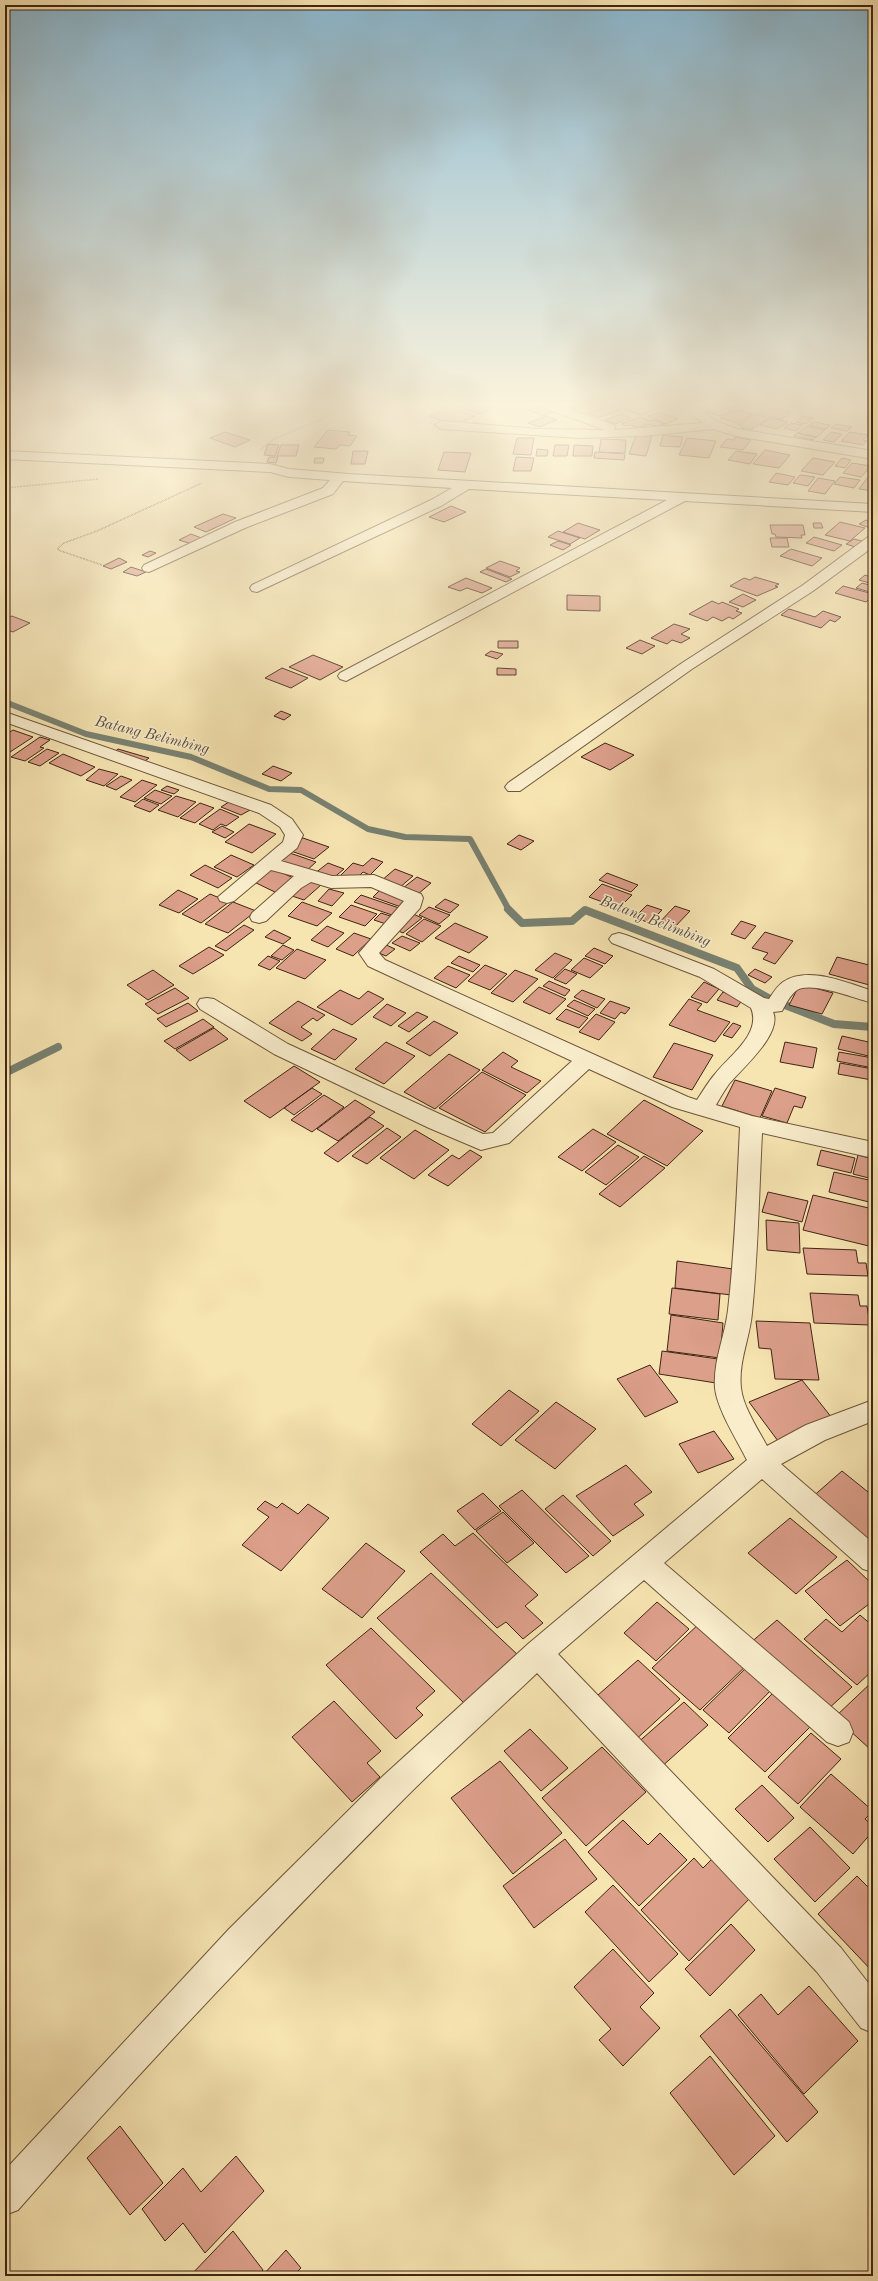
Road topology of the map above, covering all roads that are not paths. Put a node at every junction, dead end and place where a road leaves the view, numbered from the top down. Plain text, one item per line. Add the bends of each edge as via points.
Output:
1 (278, 510) edge
2 (420, 510) edge
3 (658, 510) edge
4 (873, 540) edge
5 (149, 568) dead end
6 (257, 588) dead end
7 (346, 676) dead end
8 (5, 717) edge
9 (514, 787) dead end
10 (269, 863) junction
11 (307, 876) junction
12 (227, 897) dead end
13 (259, 917) dead end
14 (619, 939) dead end
15 (873, 997) edge
16 (207, 1004) dead end
17 (767, 1005) junction
18 (586, 1060) junction
19 (702, 1109) junction
20 (751, 1123) junction
21 (873, 1150) edge
22 (873, 1410) edge
23 (762, 1463) junction
24 (873, 1560) edge
25 (643, 1562) junction
26 (538, 1653) junction
27 (838, 1732) dead end
28 (873, 2016) edge
29 (5, 2197) edge

1 - 5 street via 240,525
2 - 6 street
3 - 7 street
4 - 9 street via 808,588 687,666
8 - 10 street via 265,809 286,823 294,835 291,844
10 - 11 street
10 - 12 street
11 - 13 street via 294,884
11 - 18 street via 331,882 370,880 412,896 415,901 413,904 369,953 374,962
14 - 17 street via 707,973
15 - 17 street via 823,983 803,981 790,986
16 - 18 street via 281,1049 481,1142 501,1138
17 - 19 street via 761,1031 722,1079
18 - 19 street
19 - 20 street
20 - 21 street
20 - 23 street via 745,1264 739,1322 727,1378 737,1414
22 - 23 street via 819,1429 782,1448
23 - 24 street
23 - 25 street
25 - 26 street
25 - 27 street
26 - 28 street via 829,1960
26 - 29 street via 394,1787 241,1941

